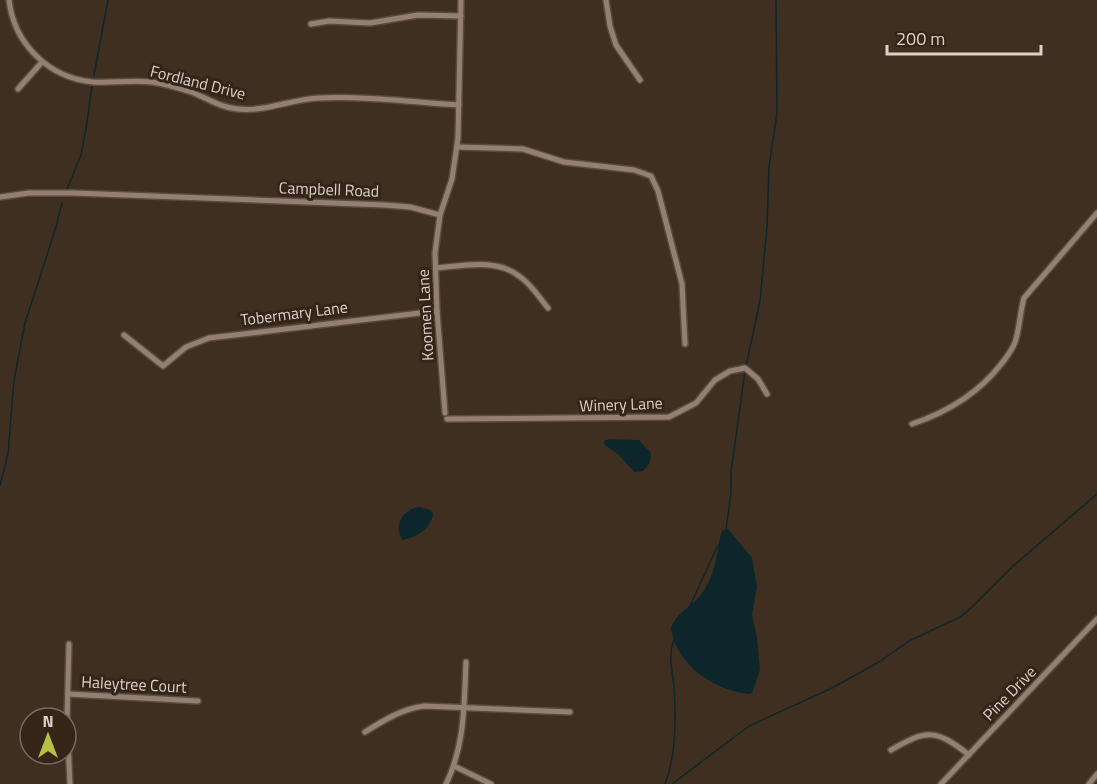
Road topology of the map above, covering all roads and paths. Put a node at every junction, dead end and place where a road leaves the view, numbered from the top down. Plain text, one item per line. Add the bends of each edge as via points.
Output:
1 (9, 0) edge
2 (461, 0) edge
3 (606, 0) edge
4 (461, 16) junction
5 (311, 24) dead end
6 (42, 62) junction
7 (640, 80) dead end
8 (18, 89) dead end
9 (459, 105) junction
10 (457, 147) junction
11 (0, 197) edge
12 (1097, 213) edge
13 (440, 215) junction
14 (436, 268) junction
15 (548, 308) dead end
16 (437, 311) junction
17 (124, 335) dead end
18 (685, 344) dead end
19 (767, 394) dead end
20 (446, 416) joint
21 (912, 424) dead end
22 (1097, 620) edge
23 (69, 644) dead end
24 (466, 662) dead end
25 (68, 694) junction
26 (198, 701) dead end
27 (464, 708) junction
28 (570, 712) dead end
29 (364, 732) dead end
30 (891, 750) dead end
31 (969, 755) junction
32 (454, 766) junction
33 (1097, 774) edge
34 (70, 784) edge
35 (446, 784) edge
36 (491, 784) edge
37 (941, 784) edge
38 (1089, 784) edge

1 - 6 street, Fordland Drive via 20,35
2 - 4 street
3 - 7 street via 616,45
4 - 5 street via 418,15 370,23
4 - 9 street
6 - 8 street
6 - 9 street, Fordland Drive via 83,80 153,82 237,109 324,98
9 - 10 street
10 - 13 street
10 - 18 street via 524,149 564,162 634,170 651,176 682,284
11 - 13 street, Campbell Road via 74,193 374,204
12 - 21 street via 1024,298 1016,340 992,376 958,403
13 - 14 street, Koomen Lane
14 - 15 street via 504,267 525,280
14 - 16 street, Koomen Lane
16 - 17 street, Tobermary Lane via 209,338 186,346 163,366
16 - 20 street, Koomen Lane
19 - 20 street, Winery Lane via 745,368 714,380 696,404 669,417
22 - 31 street, Pine Drive
23 - 25 street
24 - 27 street
25 - 26 street, Haleytree Court
25 - 34 street
27 - 28 street
27 - 29 street via 410,709
27 - 32 street via 462,738
30 - 31 street via 930,734 949,739
31 - 37 street, Pine Drive
32 - 35 street
32 - 36 street
33 - 38 street

